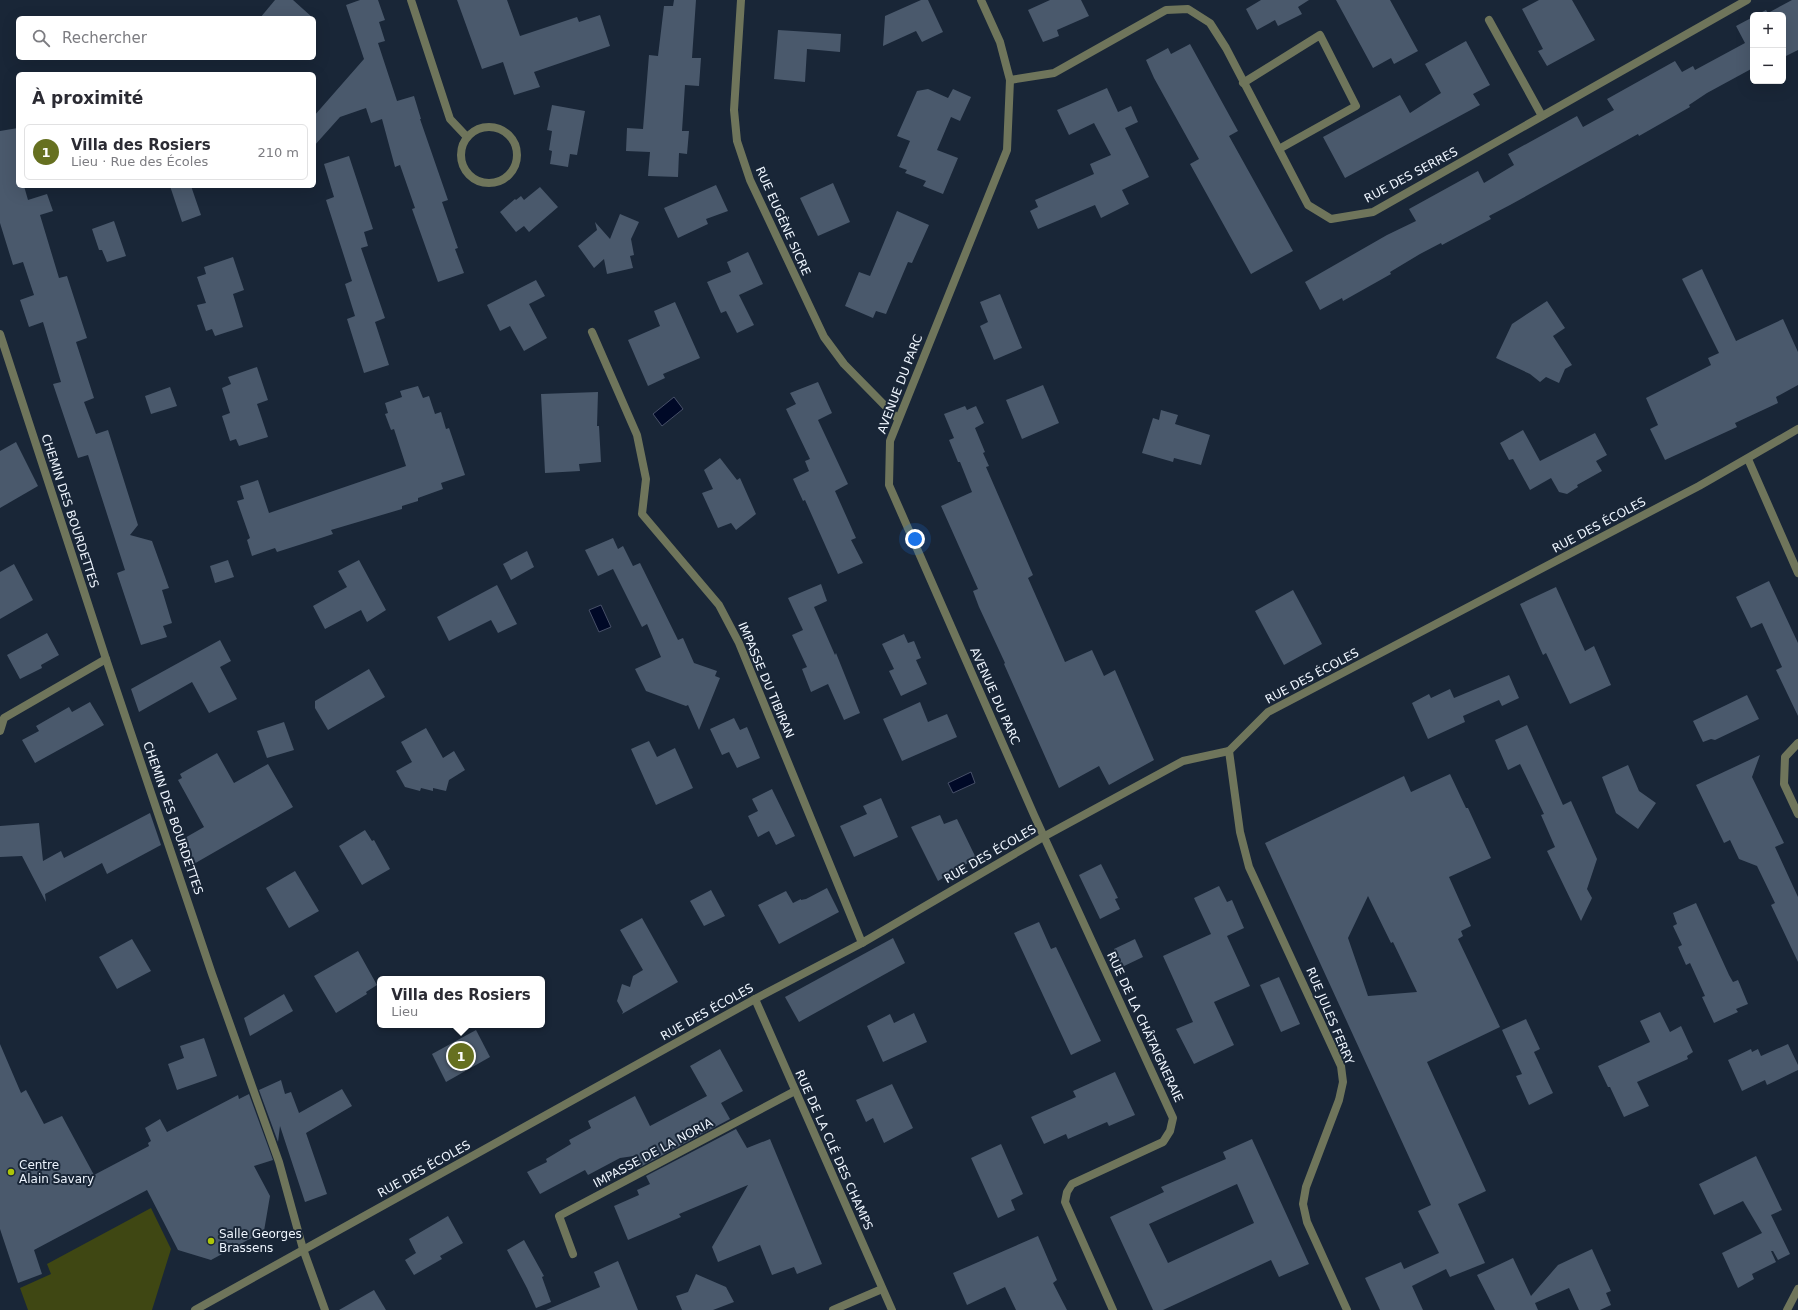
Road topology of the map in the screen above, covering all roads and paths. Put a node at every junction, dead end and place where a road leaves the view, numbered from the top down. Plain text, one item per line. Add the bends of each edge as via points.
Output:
1 (411, 0) edge
2 (740, 0) edge
3 (981, 0) edge
4 (1747, 0) edge
5 (1489, 20) dead end
6 (1010, 80) junction
7 (1243, 83) junction
8 (1542, 116) junction
9 (467, 137) junction
10 (1279, 149) junction
11 (592, 332) dead end
12 (0, 334) edge
13 (898, 419) junction
14 (1798, 429) edge
15 (1748, 459) junction
16 (1798, 573) edge
17 (106, 659) junction
18 (0, 732) edge
19 (1798, 743) edge
20 (1229, 751) junction
21 (1798, 814) edge
22 (1045, 836) junction
23 (862, 943) junction
24 (755, 999) junction
25 (795, 1091) junction
26 (303, 1249) junction
27 (573, 1254) dead end
28 (882, 1289) junction
29 (1798, 1289) edge
30 (195, 1310) edge
31 (325, 1310) edge
32 (833, 1310) edge
33 (892, 1310) edge
34 (1113, 1310) edge
35 (1347, 1310) edge
36 (1787, 1310) edge

1 - 9 street via 450,119
2 - 13 street, RUE EUGÈNE SICRE via 734,110 737,141 750,180 824,337 844,364
3 - 6 street, AVENUE DU PARC via 1000,42
4 - 8 street, RUE DES SERRES
5 - 8 street
6 - 7 street, RUE DES SERRES via 1054,73 1166,10 1188,9 1210,23
6 - 13 street, AVENUE DU PARC via 1007,150
7 - 10 street, RUE DES SERRES
7 - 10 street via 1320,35 1356,106
8 - 10 street, RUE DES SERRES via 1373,212 1331,219 1308,205
9 - 9 street via 460,154 461,163 471,178 488,184 498,183 512,172 518,153 510,136 502,130 484,127
11 - 23 street, IMPASSE DU TIBIRAN via 637,435 646,479 642,514 719,605 740,643
12 - 17 street, CHEMIN DES BOURDETTES
13 - 22 street, AVENUE DU PARC via 890,441 889,485
14 - 15 street, RUE DES ÉCOLES
15 - 16 street
15 - 20 street, RUE DES ÉCOLES via 1268,712
17 - 18 street via 4,718
17 - 26 street, CHEMIN DES BOURDETTES via 279,1162
19 - 21 street via 1785,756 1784,784
20 - 22 street, RUE DES ÉCOLES via 1183,761
20 - 35 street, RUE JULES FERRY via 1240,832 1249,868 1341,1066 1343,1082 1340,1100 1306,1187 1303,1204 1307,1222
22 - 23 street, RUE DES ÉCOLES
22 - 34 street, RUE DE LA CHÂTAIGNERAIE via 1173,1118 1170,1131 1163,1142 1072,1184 1067,1192 1065,1202
23 - 24 street, RUE DES ÉCOLES
24 - 25 street, RUE DE LA CLÉ DES CHAMPS
24 - 26 street, RUE DES ÉCOLES
25 - 27 street, IMPASSE DE LA NORIA via 558,1216
25 - 28 street, RUE DE LA CLÉ DES CHAMPS
26 - 30 street, RUE DES ÉCOLES
26 - 31 street, CHEMIN DES BOURDETTES
28 - 32 street
28 - 33 street, RUE DE LA CLÉ DES CHAMPS
29 - 36 street

